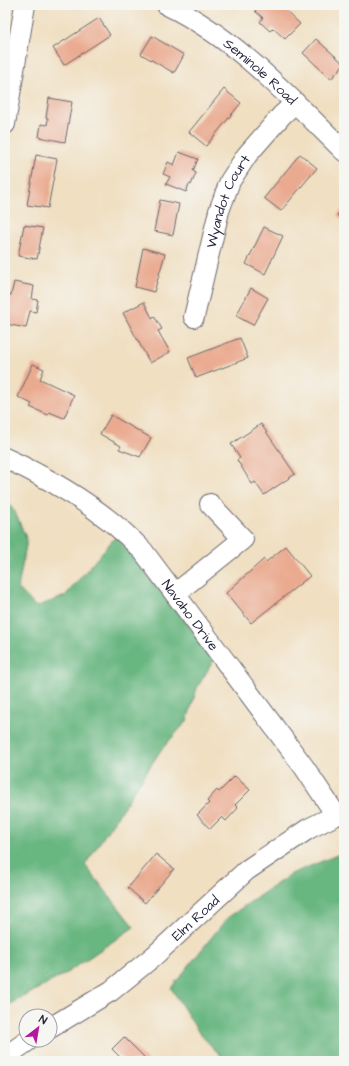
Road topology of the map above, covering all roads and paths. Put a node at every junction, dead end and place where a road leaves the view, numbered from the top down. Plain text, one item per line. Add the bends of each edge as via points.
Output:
1 (25, 5) edge
2 (167, 5) edge
3 (12, 46) edge
4 (295, 103) junction
5 (5, 124) edge
6 (344, 151) edge
7 (194, 317) dead end
8 (5, 458) edge
9 (210, 504) dead end
10 (176, 593) junction
11 (340, 814) edge
12 (58, 1023) edge
13 (18, 1048) edge
14 (5, 1058) edge
15 (8, 1061) edge

1 - 3 street
2 - 4 street, Seminole Road via 234,47
3 - 5 street
4 - 6 street, Seminole Road
4 - 7 street, Wyandot Court via 282,114 247,155 230,181 219,211
8 - 10 street, Navaho Drive via 51,482 126,533
9 - 10 street via 243,539
10 - 11 street, Navaho Drive
11 - 12 street, Elm Road via 308,829 246,870 154,956 88,1006
13 - 14 street
14 - 15 street

